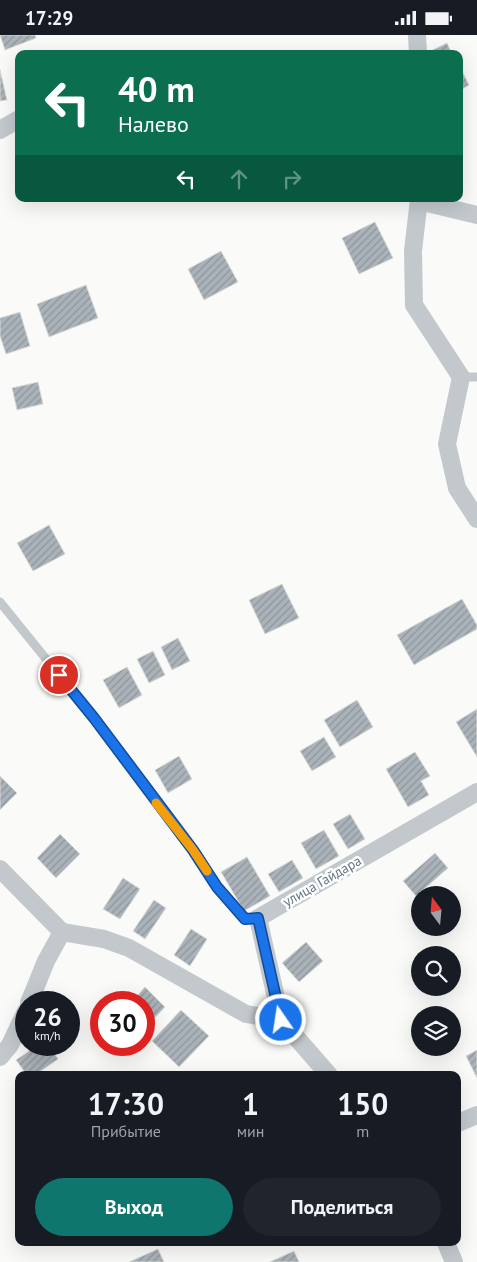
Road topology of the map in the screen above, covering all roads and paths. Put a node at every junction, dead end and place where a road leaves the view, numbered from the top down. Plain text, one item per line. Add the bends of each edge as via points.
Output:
1 (417, 35) edge
2 (418, 50) edge
3 (15, 121) edge
4 (0, 130) edge
5 (419, 202) edge
6 (427, 202) edge
7 (477, 215) edge
8 (469, 377) edge
9 (477, 519) edge
10 (0, 603) edge
11 (477, 792) edge
12 (0, 869) edge
13 (258, 918) junction
14 (62, 932) junction
15 (34, 991) edge
16 (281, 1020) junction
17 (15, 1034) edge
18 (0, 1057) edge
19 (326, 1071) edge
20 (477, 1115) edge
21 (461, 1122) edge
22 (447, 1246) edge
23 (454, 1262) edge

1 - 2 street
3 - 4 street
5 - 8 street via 413,251 414,305
6 - 7 street
8 - 9 street via 447,444 458,488
10 - 13 lane via 94,718 217,887 245,919
11 - 13 street, улица Гайдара
12 - 14 street
13 - 16 street
14 - 15 street
14 - 16 street via 104,939 129,948 246,1013
16 - 19 street
17 - 18 street
20 - 21 street
22 - 23 street

